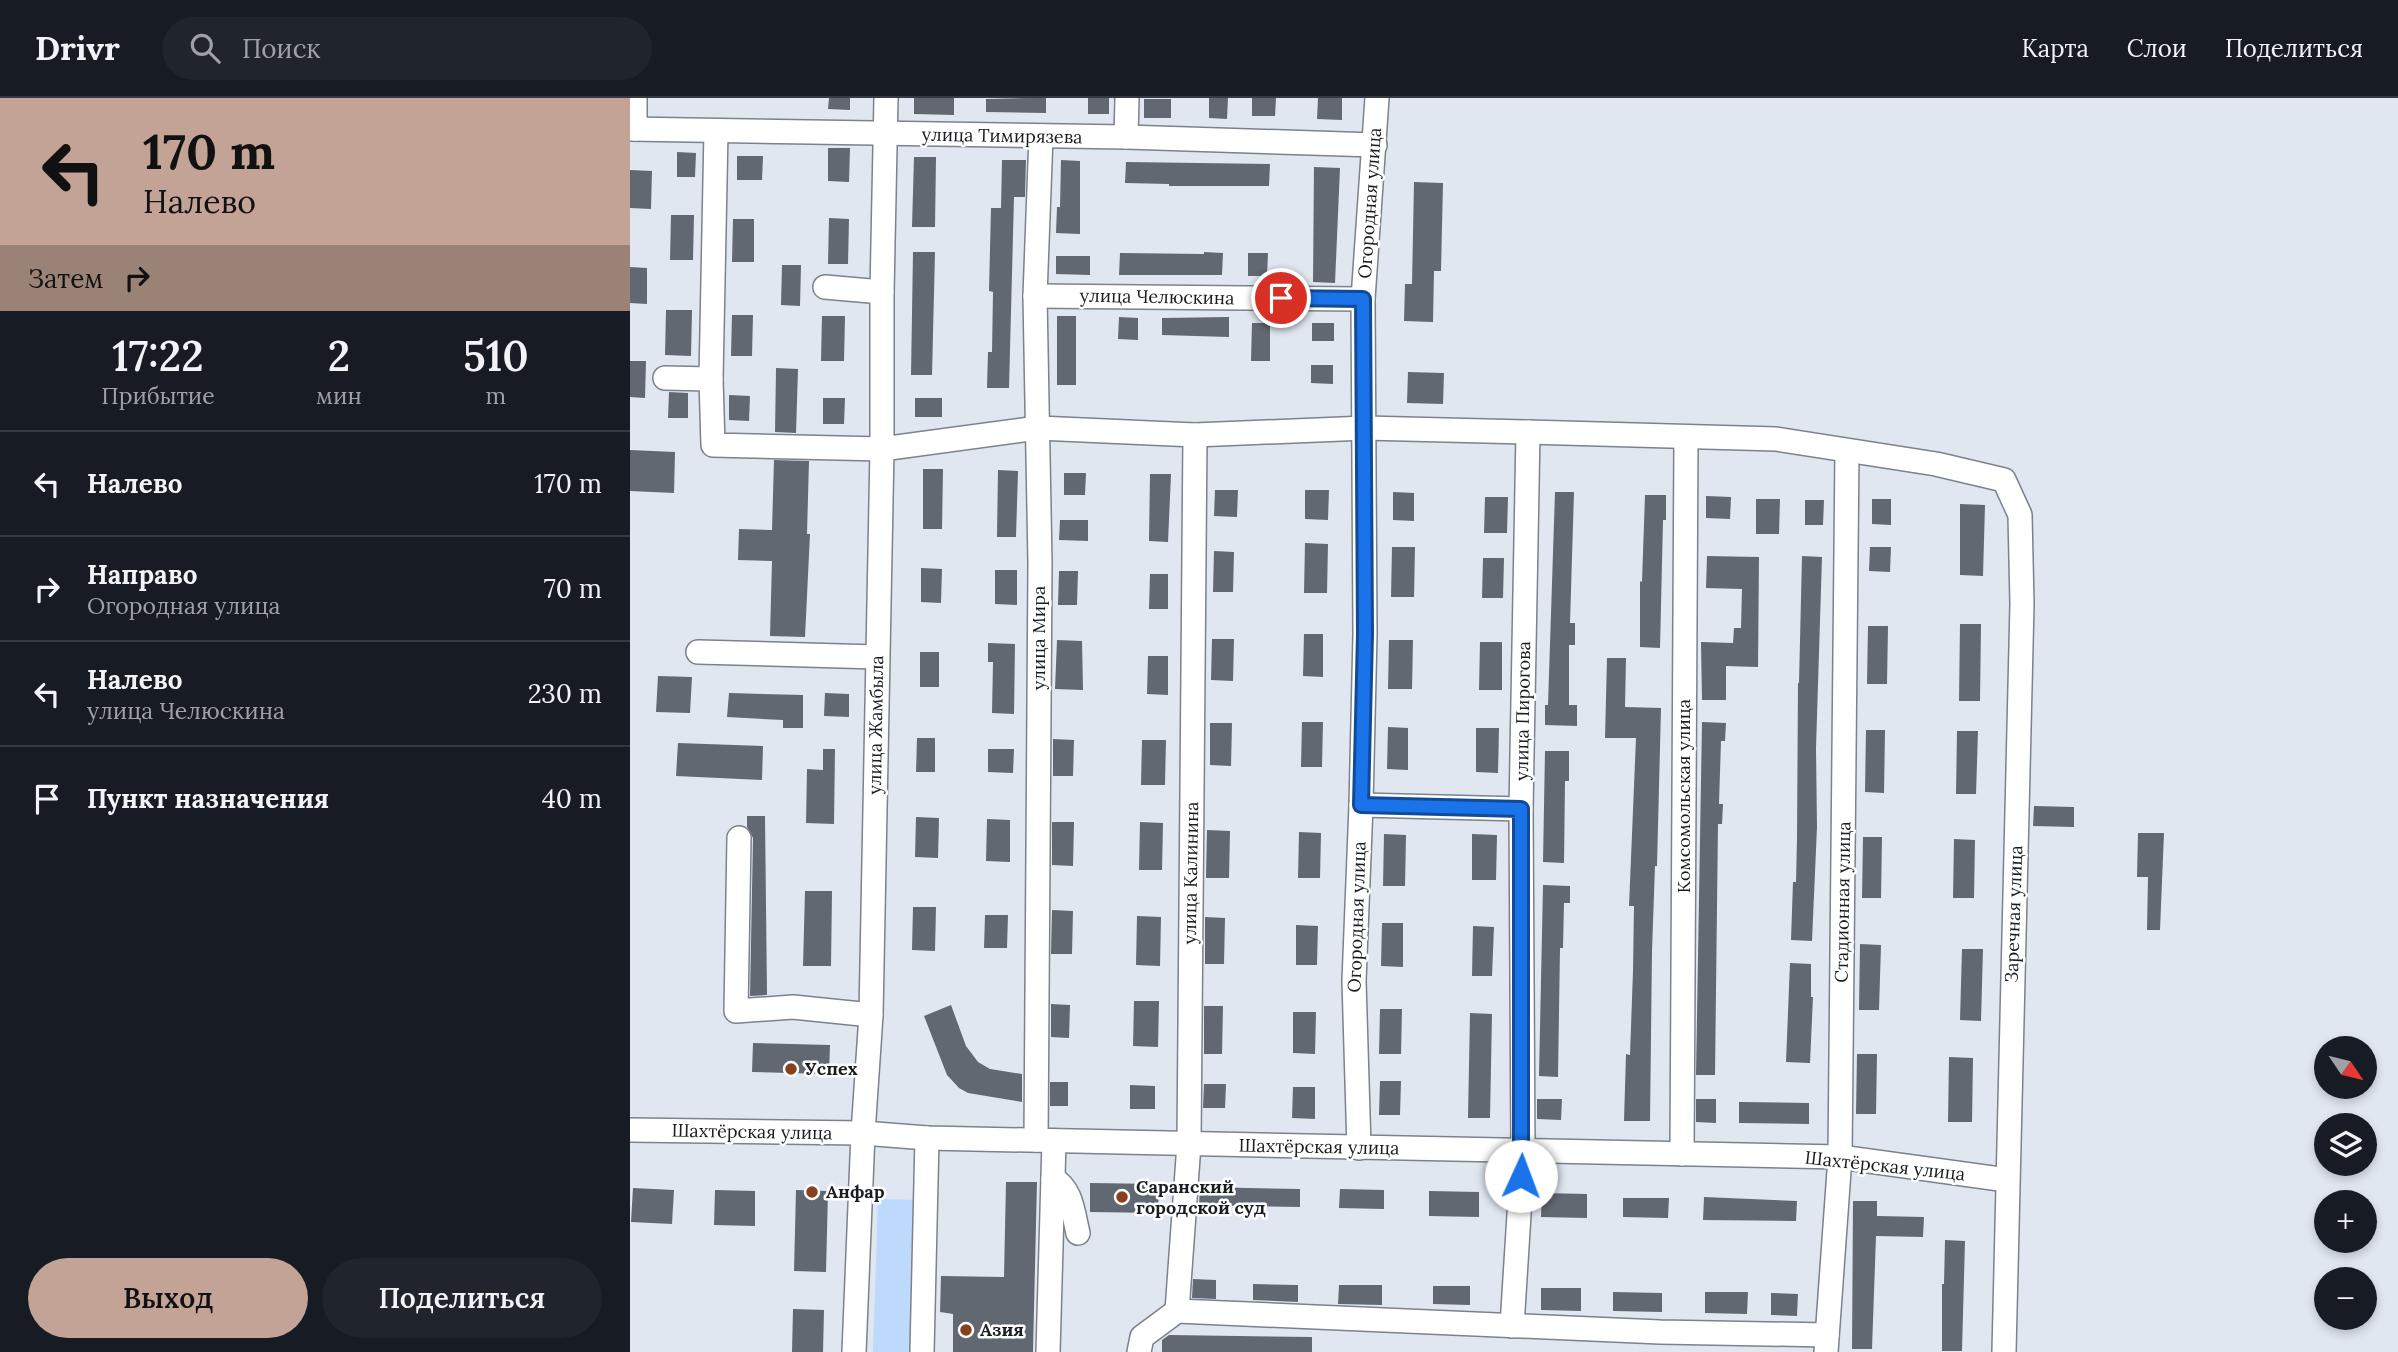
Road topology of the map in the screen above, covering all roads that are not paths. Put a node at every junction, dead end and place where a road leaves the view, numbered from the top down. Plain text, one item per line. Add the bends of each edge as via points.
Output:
1 (635, 98) edge
2 (886, 98) edge
3 (1127, 98) edge
4 (1377, 98) edge
5 (633, 129) edge
6 (716, 131) junction
7 (885, 135) junction
8 (1041, 136) junction
9 (1126, 137) junction
10 (1375, 145) junction
11 (825, 287) dead end
12 (882, 292) junction
13 (1035, 296) junction
14 (1363, 299) junction
15 (665, 378) dead end
16 (711, 379) junction
17 (1038, 428) junction
18 (1365, 428) junction
19 (1528, 432) junction
20 (1195, 435) junction
21 (1686, 438) junction
22 (882, 449) junction
23 (1847, 451) junction
24 (698, 652) dead end
25 (877, 657) junction
26 (1361, 805) junction
27 (1521, 809) junction
28 (739, 838) dead end
29 (871, 1015) junction
30 (630, 1130) edge
31 (863, 1133) junction
32 (927, 1138) junction
33 (1045, 1140) junction
34 (1189, 1144) junction
35 (1359, 1149) junction
36 (1523, 1151) junction
37 (1682, 1154) junction
38 (1840, 1157) junction
39 (1053, 1179) junction
40 (2007, 1180) junction
41 (1078, 1233) dead end
42 (1177, 1311) junction
43 (1512, 1326) junction
44 (1659, 1342) edge
45 (1827, 1343) edge
46 (854, 1352) edge
47 (922, 1352) edge
48 (1048, 1352) edge
49 (1139, 1352) edge
50 (2004, 1352) edge

1 - 5 street
2 - 7 street, улица Жамбыла
3 - 9 street
4 - 10 street, Огородная улица
5 - 6 street, улица Тимирязева
6 - 7 street, улица Тимирязева
6 - 16 street
7 - 8 street, улица Тимирязева
7 - 12 street, улица Жамбыла
8 - 9 street, улица Тимирязева
8 - 13 street, улица Мира
9 - 10 street, улица Тимирязева
10 - 14 street, Огородная улица
11 - 12 street
12 - 22 street, улица Жамбыла
13 - 14 street, улица Челюскина
13 - 17 street, улица Мира
14 - 18 street, Огородная улица
15 - 16 street
16 - 22 street via 713,445
17 - 20 street
17 - 22 street
17 - 33 street, улица Мира
18 - 19 street
18 - 20 street
18 - 26 street, Огородная улица
19 - 21 street
19 - 27 street, улица Пирогова
20 - 34 street, улица Калинина
21 - 23 street via 1776,439
21 - 37 street, Комсомольская улица
22 - 25 street, улица Жамбыла
23 - 38 street, Стадионная улица
23 - 40 street, Заречная улица via 2004,480 2020,515 2022,604
24 - 25 street
25 - 29 street, улица Жамбыла
26 - 27 street
26 - 35 street, Огородная улица via 1354,981
27 - 36 street, улица Пирогова
28 - 29 street via 736,1011 793,1007
29 - 31 street, улица Жамбыла
30 - 31 street, Шахтёрская улица
31 - 32 street, Шахтёрская улица
31 - 46 street, улица Жамбыла
32 - 33 street, Шахтёрская улица
32 - 47 street
33 - 34 street, Шахтёрская улица
33 - 39 street, улица Мира
34 - 35 street, Шахтёрская улица
34 - 42 street, улица Калинина
35 - 36 street, Шахтёрская улица
36 - 37 street, Шахтёрская улица
36 - 43 street, улица Пирогова
37 - 38 street, Шахтёрская улица
38 - 40 street, Шахтёрская улица
38 - 45 street, Стадионная улица
39 - 41 street via 1063,1184 1069,1196
39 - 48 street, улица Мира
40 - 50 street, Заречная улица
42 - 43 street
42 - 49 street via 1142,1337
43 - 44 street
44 - 45 street

